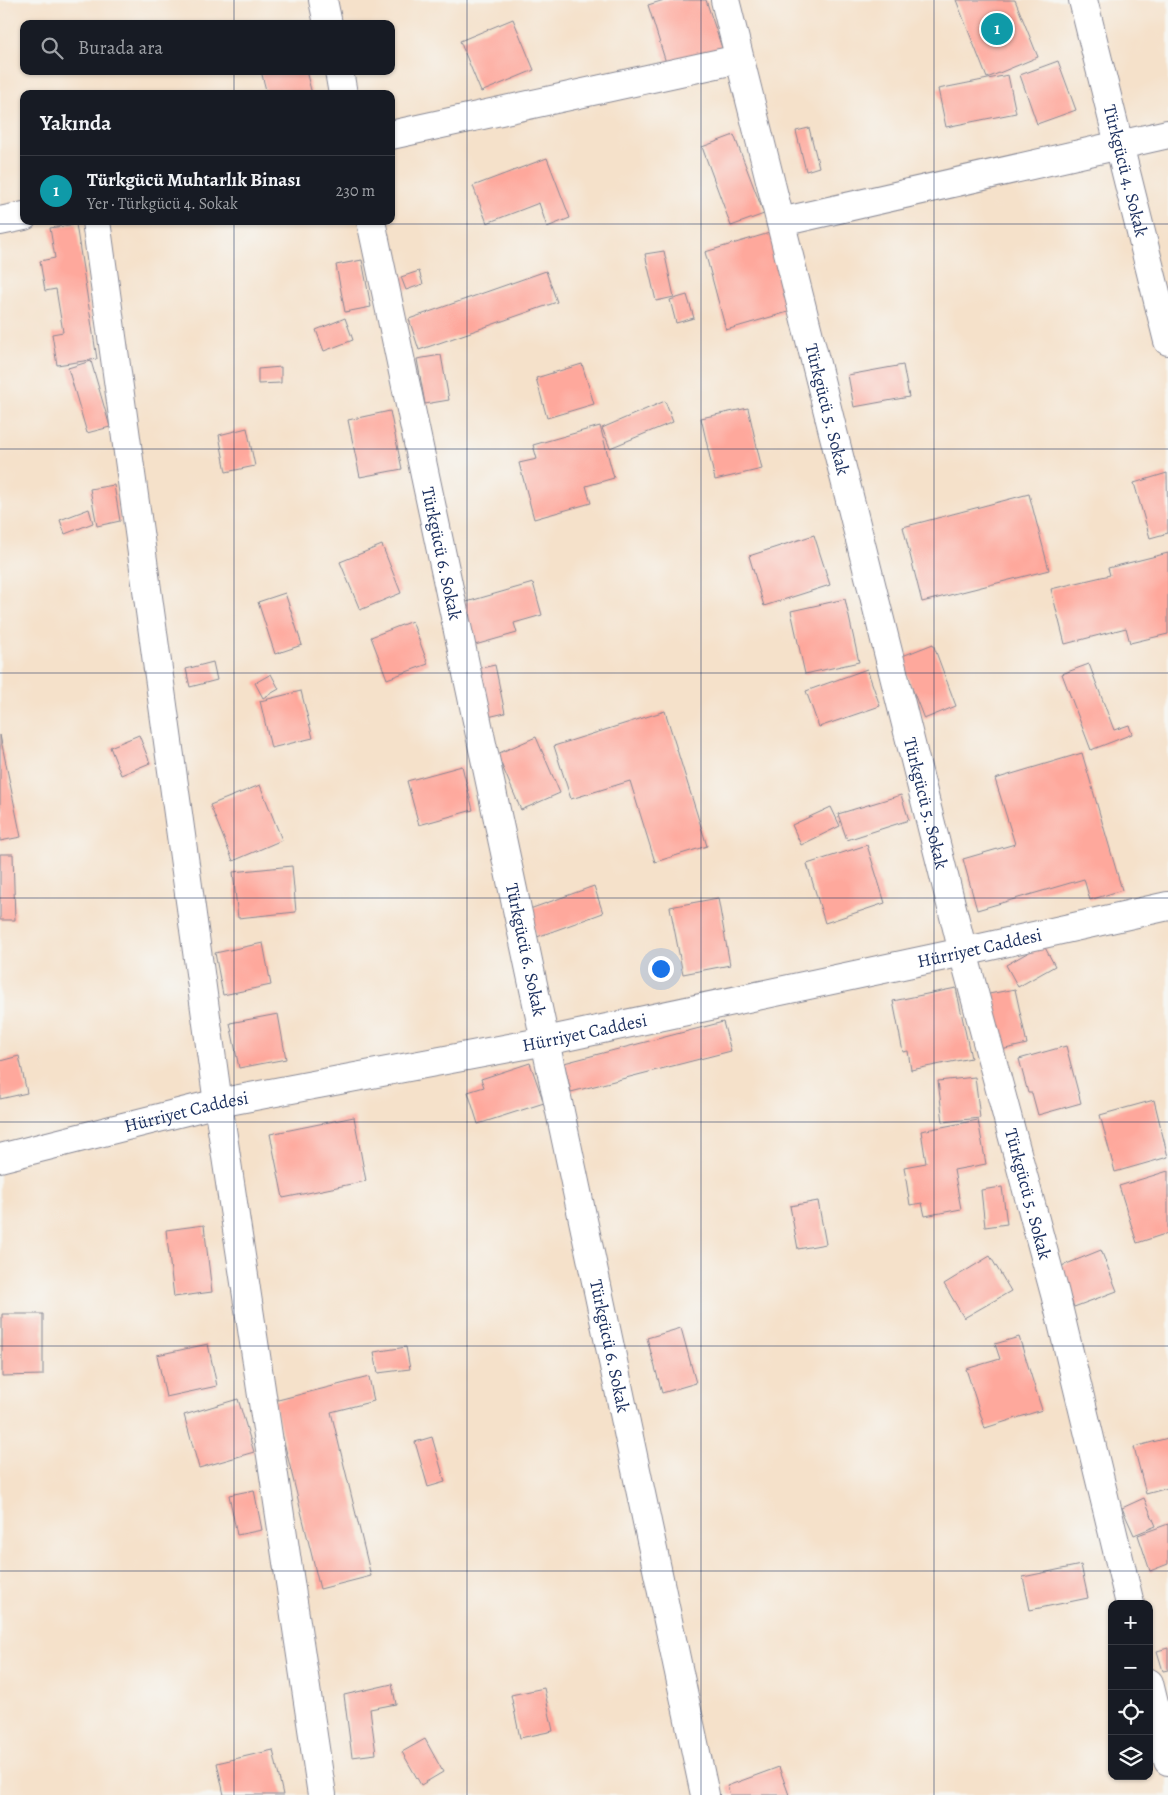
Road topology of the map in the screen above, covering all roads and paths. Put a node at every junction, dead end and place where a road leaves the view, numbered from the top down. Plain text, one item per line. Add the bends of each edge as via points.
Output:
1 (323, 0) edge
2 (725, 0) edge
3 (1083, 0) edge
4 (327, 20) edge
5 (739, 59) junction
6 (340, 75) edge
7 (343, 90) edge
8 (395, 134) edge
9 (1168, 134) edge
10 (1120, 144) junction
11 (20, 217) edge
12 (0, 221) edge
13 (781, 222) junction
14 (97, 225) edge
15 (372, 225) edge
16 (1168, 342) edge
17 (1168, 906) edge
18 (963, 952) junction
19 (546, 1041) junction
20 (218, 1103) junction
21 (0, 1158) edge
22 (1129, 1600) edge
23 (1151, 1690) edge
24 (1168, 1761) edge
25 (322, 1795) edge
26 (706, 1795) edge

1 - 4 street
2 - 5 street, Türkgücü 5. Sokak
3 - 10 street, Türkgücü 4. Sokak
5 - 8 street
5 - 13 street, Türkgücü 5. Sokak
6 - 7 street
9 - 10 street
10 - 13 street
10 - 16 street, Türkgücü 4. Sokak
11 - 12 street
13 - 18 street, Türkgücü 5. Sokak
14 - 20 street
15 - 19 street, Türkgücü 6. Sokak
17 - 18 street, Hürriyet Caddesi
18 - 19 street, Hürriyet Caddesi
18 - 22 street, Türkgücü 5. Sokak via 1055,1294
19 - 20 street, Hürriyet Caddesi
19 - 26 street, Türkgücü 6. Sokak
20 - 21 street, Hürriyet Caddesi
20 - 25 street
23 - 24 street

